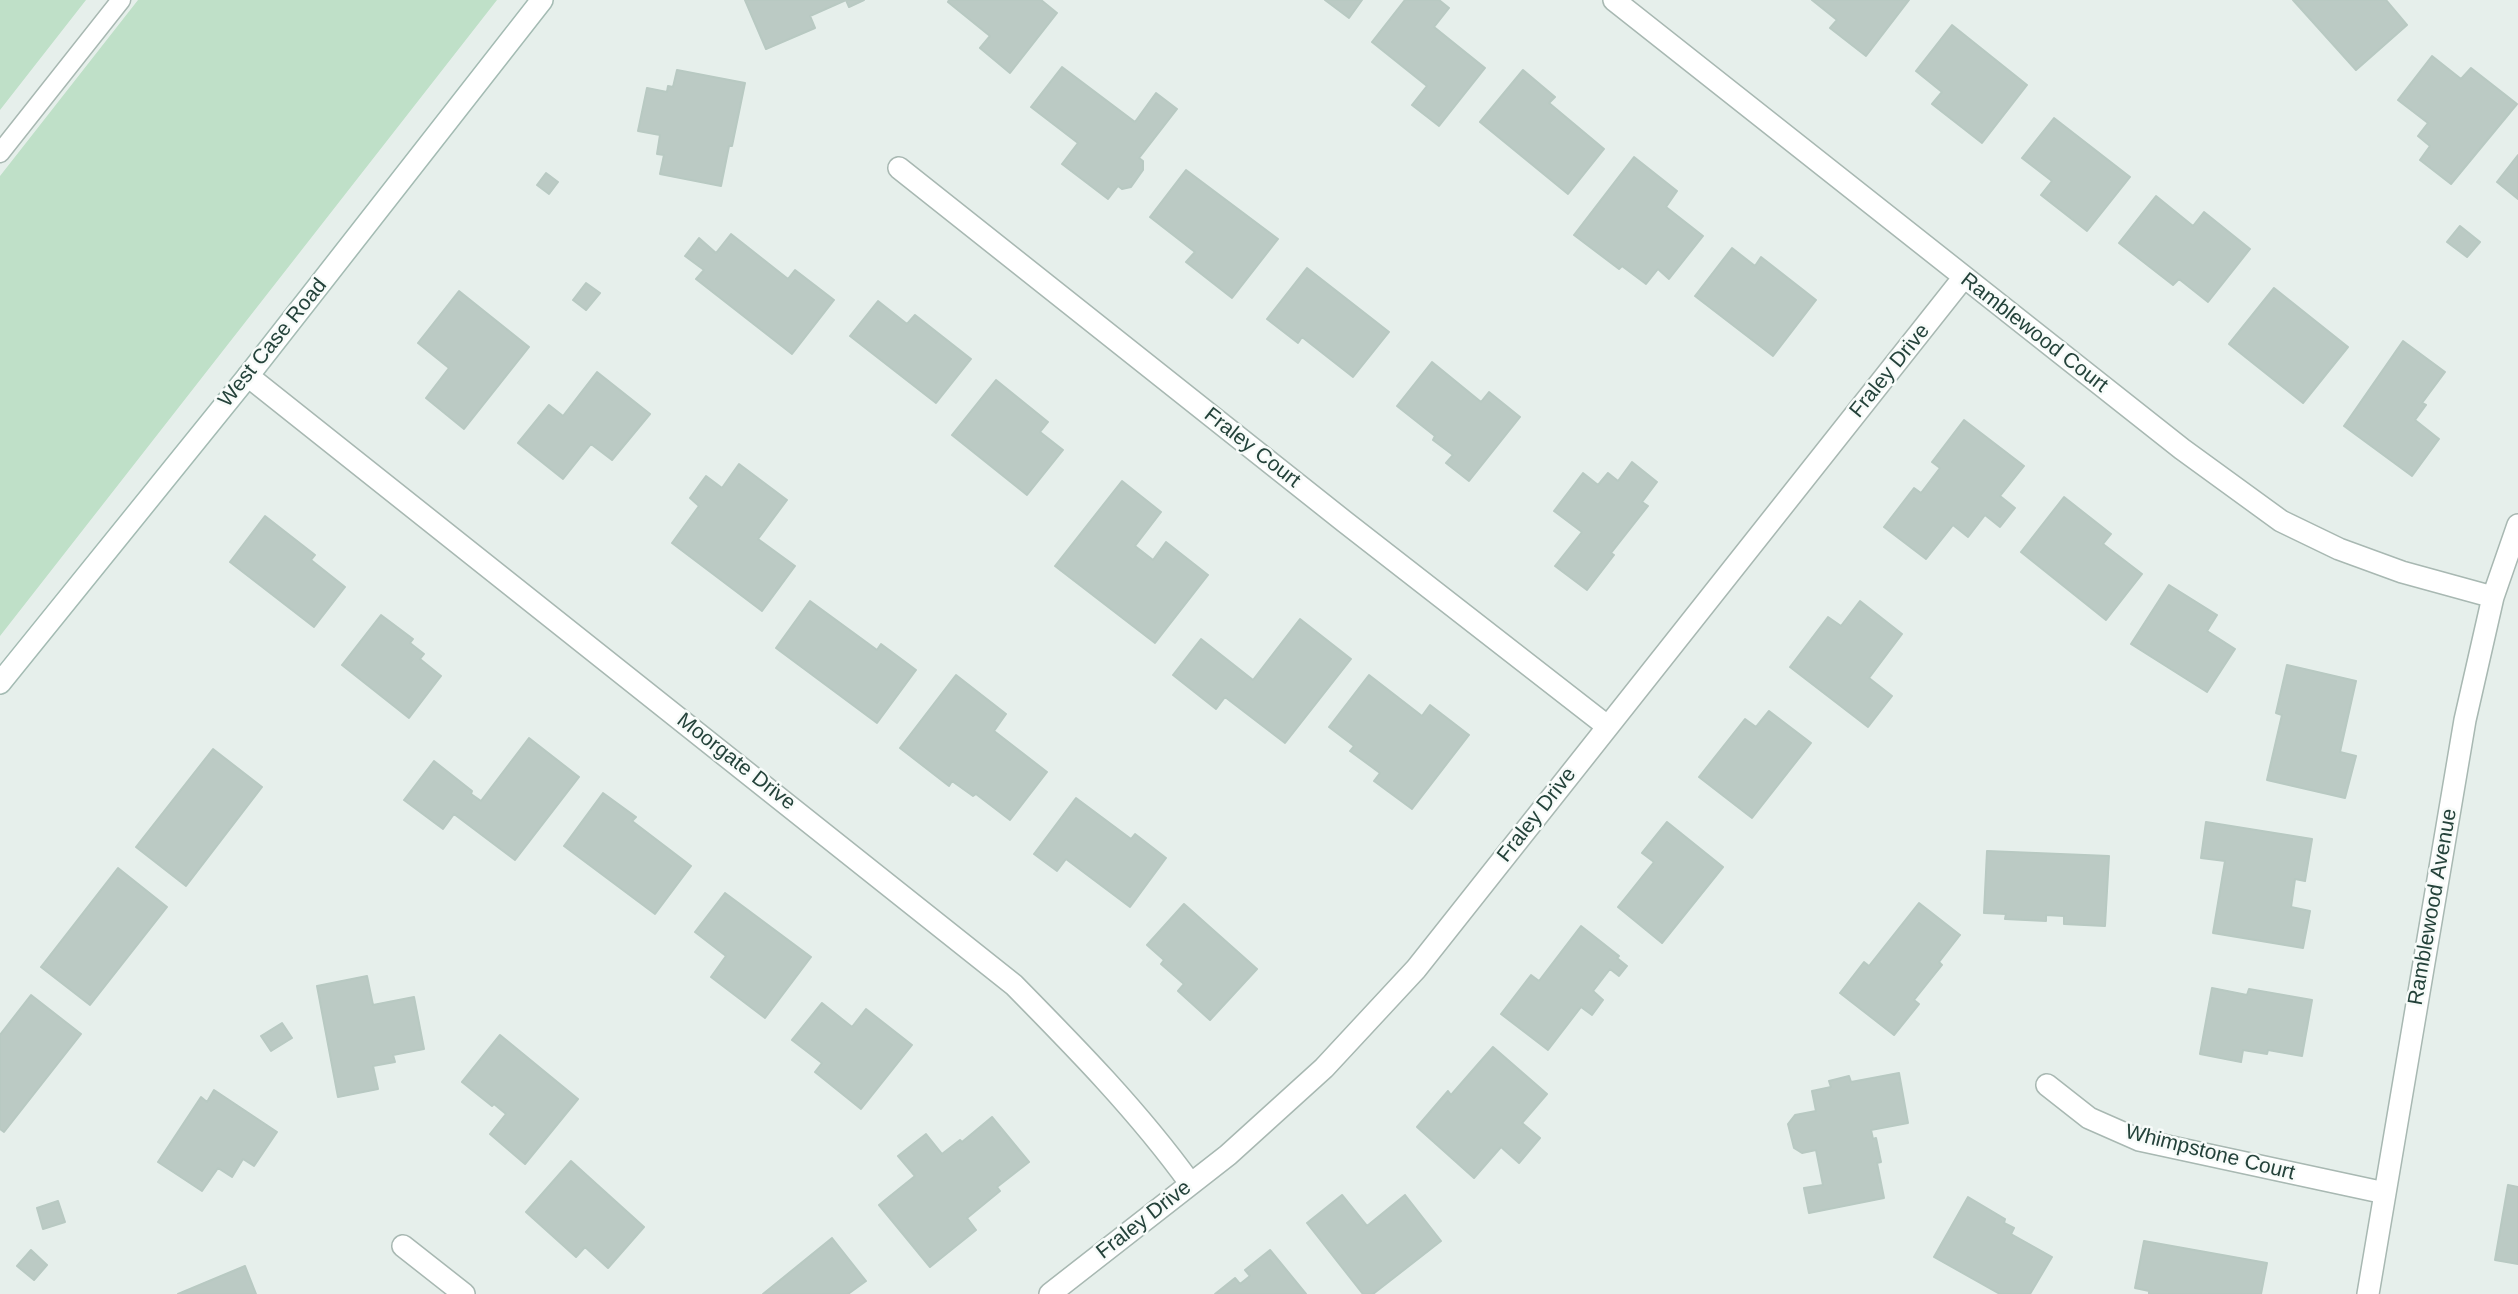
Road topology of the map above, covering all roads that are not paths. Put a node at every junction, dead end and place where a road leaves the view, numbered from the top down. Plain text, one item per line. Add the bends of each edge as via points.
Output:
1 (121, 0) edge
2 (542, 0) edge
3 (1614, 0) edge
4 (0, 153) edge
5 (899, 168) dead end
6 (1964, 277) junction
7 (248, 376) junction
8 (2518, 525) edge
9 (2493, 597) junction
10 (0, 683) edge
11 (1607, 726) junction
12 (2047, 1085) dead end
13 (1190, 1183) junction
14 (2385, 1193) junction
15 (403, 1246) dead end
16 (464, 1294) edge
17 (1050, 1294) edge
18 (2368, 1294) edge

1 - 4 lane
2 - 7 street, West Case Road
3 - 6 street, Ramblewood Court
5 - 11 street, Fraley Court
6 - 9 street, Ramblewood Court via 2281,521 2402,572
6 - 11 street, Fraley Drive
7 - 10 street, West Case Road
7 - 13 street, Moorgate Drive via 1014,985 1090,1063
8 - 9 street, Ramblewood Avenue
9 - 14 street, Ramblewood Avenue via 2465,720
11 - 13 street, Fraley Drive via 1416,969 1324,1068
12 - 14 street, Whimpstone Court via 2089,1118 2139,1140
13 - 17 street, Fraley Drive
14 - 18 street, Ramblewood Avenue
15 - 16 street

